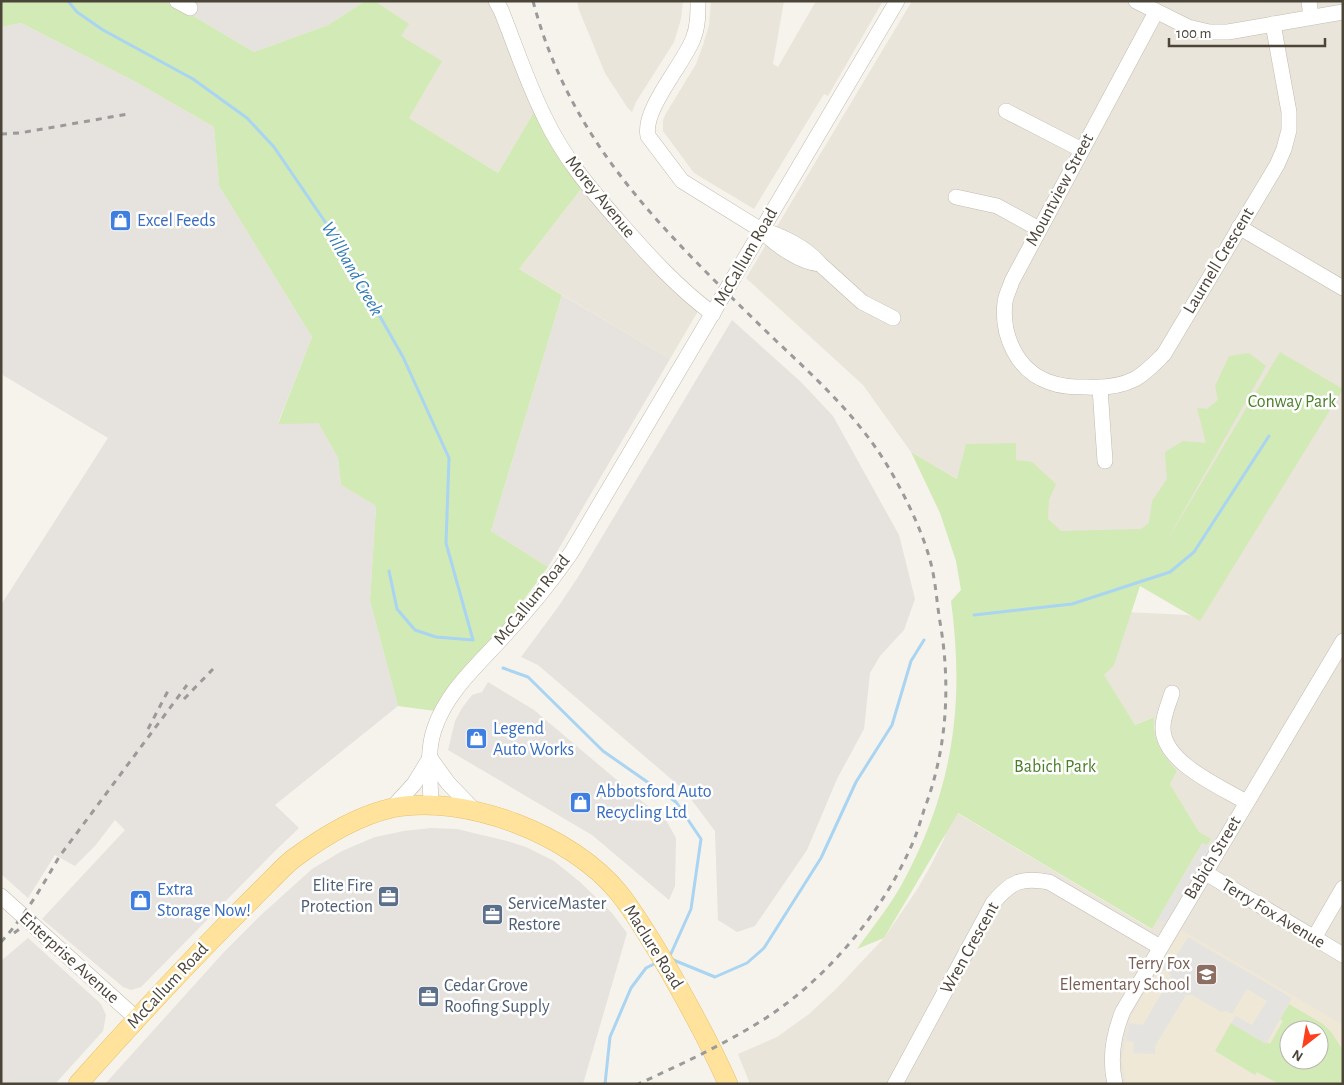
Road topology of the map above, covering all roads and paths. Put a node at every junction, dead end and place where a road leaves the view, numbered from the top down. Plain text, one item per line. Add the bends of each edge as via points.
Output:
1 (496, 1) edge
2 (698, 1) edge
3 (897, 1) edge
4 (1136, 1) edge
5 (1309, 1) edge
6 (1156, 12) junction
7 (1343, 12) edge
8 (1311, 17) junction
9 (1273, 24) junction
10 (1006, 111) dead end
11 (1082, 150) junction
12 (956, 197) dead end
13 (1239, 227) junction
14 (1039, 229) junction
15 (761, 230) junction
16 (1343, 288) edge
17 (713, 314) junction
18 (892, 318) dead end
19 (1030, 372) joint
20 (1100, 388) junction
21 (1105, 461) dead end
22 (1343, 641) edge
23 (1172, 693) dead end
24 (430, 758) junction
25 (1246, 802) junction
26 (431, 806) junction
27 (392, 808) junction
28 (474, 810) junction
29 (1204, 872) junction
30 (1343, 888) edge
31 (1, 896) edge
32 (1314, 938) junction
33 (1160, 947) junction
34 (1343, 955) edge
35 (136, 1019) junction
36 (78, 1084) edge
37 (728, 1084) edge
38 (895, 1084) edge
39 (1115, 1084) edge

1 - 17 street, Morey Avenue via 543,116 585,183 678,285
2 - 15 street via 693,40 653,109 647,132 682,181
3 - 15 street, McCallum Road
4 - 6 street
5 - 8 street
6 - 9 street via 1188,27 1208,32
6 - 11 street, Mountview Street
7 - 8 street
8 - 9 street
9 - 13 street, Laurnell Crescent via 1289,112 1288,130 1276,165
10 - 11 street
11 - 14 street, Mountview Street
12 - 14 street via 997,206
13 - 16 street
13 - 20 street, Laurnell Crescent via 1164,354 1135,379
14 - 19 street, Mountview Street via 1005,300 1004,320 1008,339 1016,356
15 - 17 street, McCallum Road
15 - 18 street via 771,240 810,264 820,264 862,302
17 - 24 street, McCallum Road via 566,560 453,692 433,732
19 - 20 street, Laurnell Crescent via 1048,382 1068,387
20 - 21 street
22 - 25 street, Babich Street
23 - 25 street via 1162,726 1172,753 1183,764
24 - 26 street, McCallum Road
24 - 27 street via 414,784
24 - 28 street
25 - 29 street, Babich Street
26 - 27 main road, McCallum Road
26 - 28 main road, Maclure Road
27 - 35 main road, McCallum Road via 332,834 292,860
28 - 37 main road, Maclure Road via 533,830 571,851 618,892 651,939 690,1006
29 - 32 street, Terry Fox Avenue
29 - 33 street, Babich Street
30 - 32 street
31 - 35 street, Enterprise Avenue
32 - 34 street, Terry Fox Avenue
33 - 38 street, Wren Crescent via 1049,882 1017,881 1004,889 993,903
33 - 39 street, Babich Street via 1122,1011 1115,1032 1112,1054
35 - 36 main road, McCallum Road

